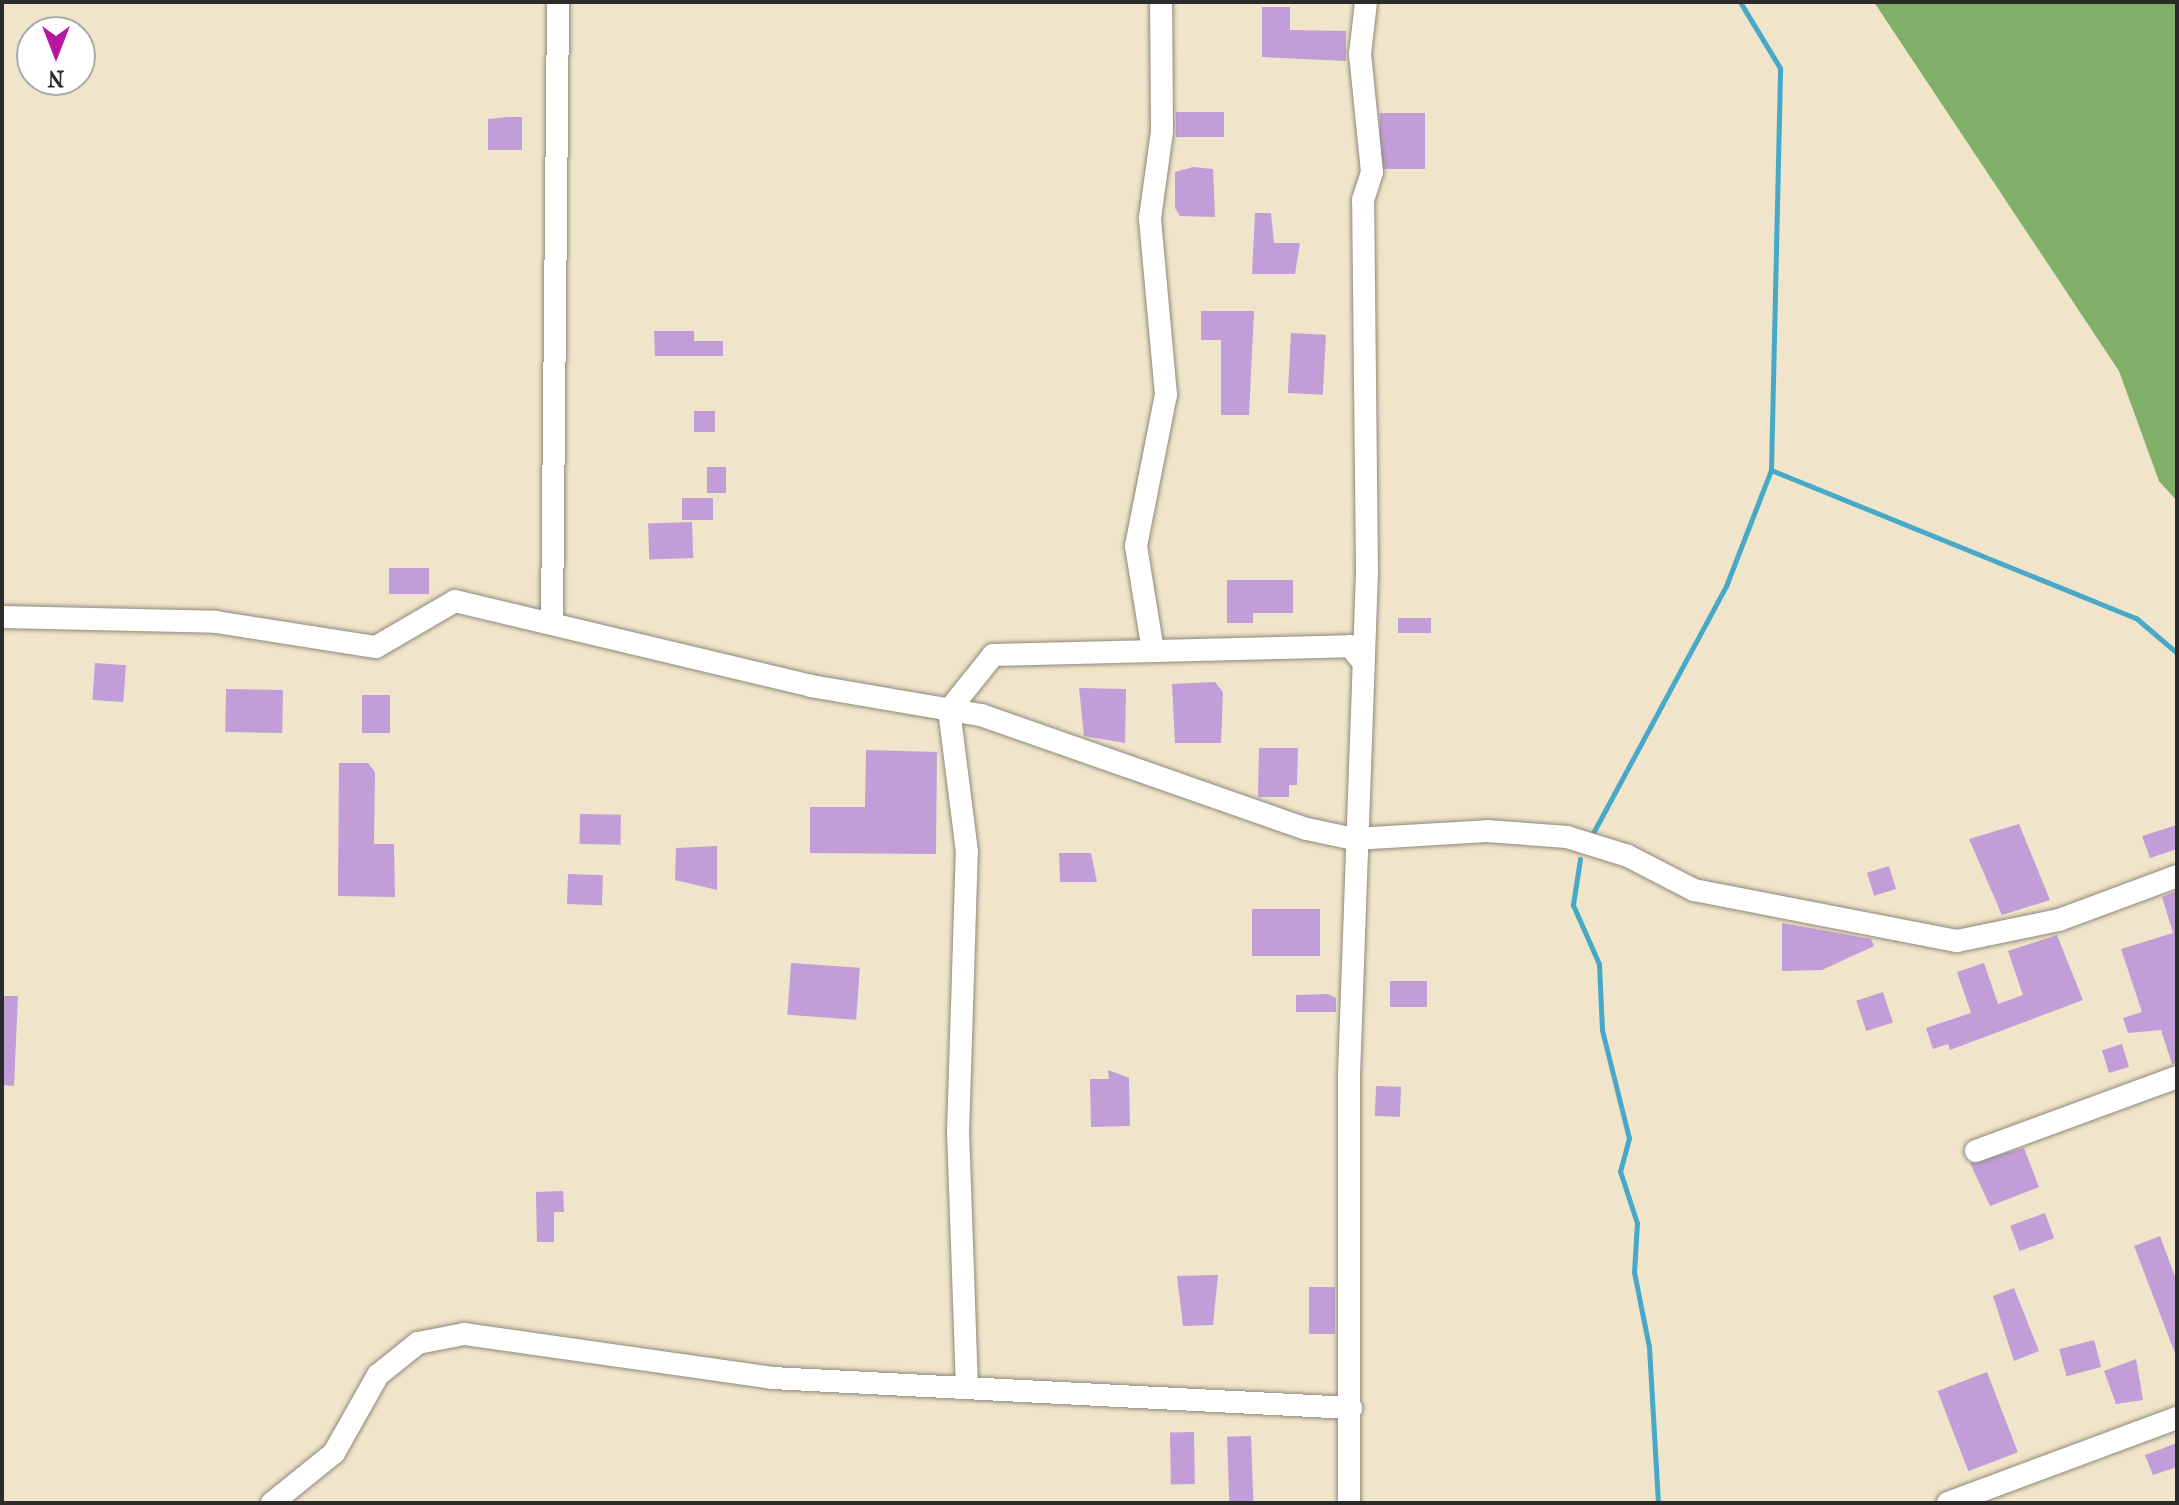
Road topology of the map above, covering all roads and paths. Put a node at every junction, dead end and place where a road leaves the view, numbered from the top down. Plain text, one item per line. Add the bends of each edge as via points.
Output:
1 (558, 2) edge
2 (1161, 2) edge
3 (1366, 2) edge
4 (2, 617) edge
5 (552, 620) junction
6 (1153, 651) junction
7 (1363, 662) junction
8 (949, 710) junction
9 (1354, 839) junction
10 (2177, 876) edge
11 (2177, 1077) edge
12 (1976, 1151) dead end
13 (967, 1388) junction
14 (1351, 1408) junction
15 (2177, 1418) edge
16 (272, 1503) edge
17 (1349, 1503) edge
18 (1948, 1503) edge

1 - 5 street
2 - 6 street via 1162,131 1150,218 1166,395 1136,546
3 - 7 street via 1360,54 1372,172 1363,200
4 - 5 street via 216,622 376,647 455,601
5 - 8 street via 811,686
6 - 7 street via 1350,646
6 - 8 street via 993,655
7 - 9 street
8 - 9 street
8 - 13 street via 967,852 958,1133
9 - 10 street via 1487,831 1567,837 1628,856 1694,890 1957,941 2059,920
9 - 14 street
11 - 12 street
13 - 14 street
13 - 16 street via 772,1378 464,1334 418,1343 378,1375 334,1453
14 - 17 street
15 - 18 street

